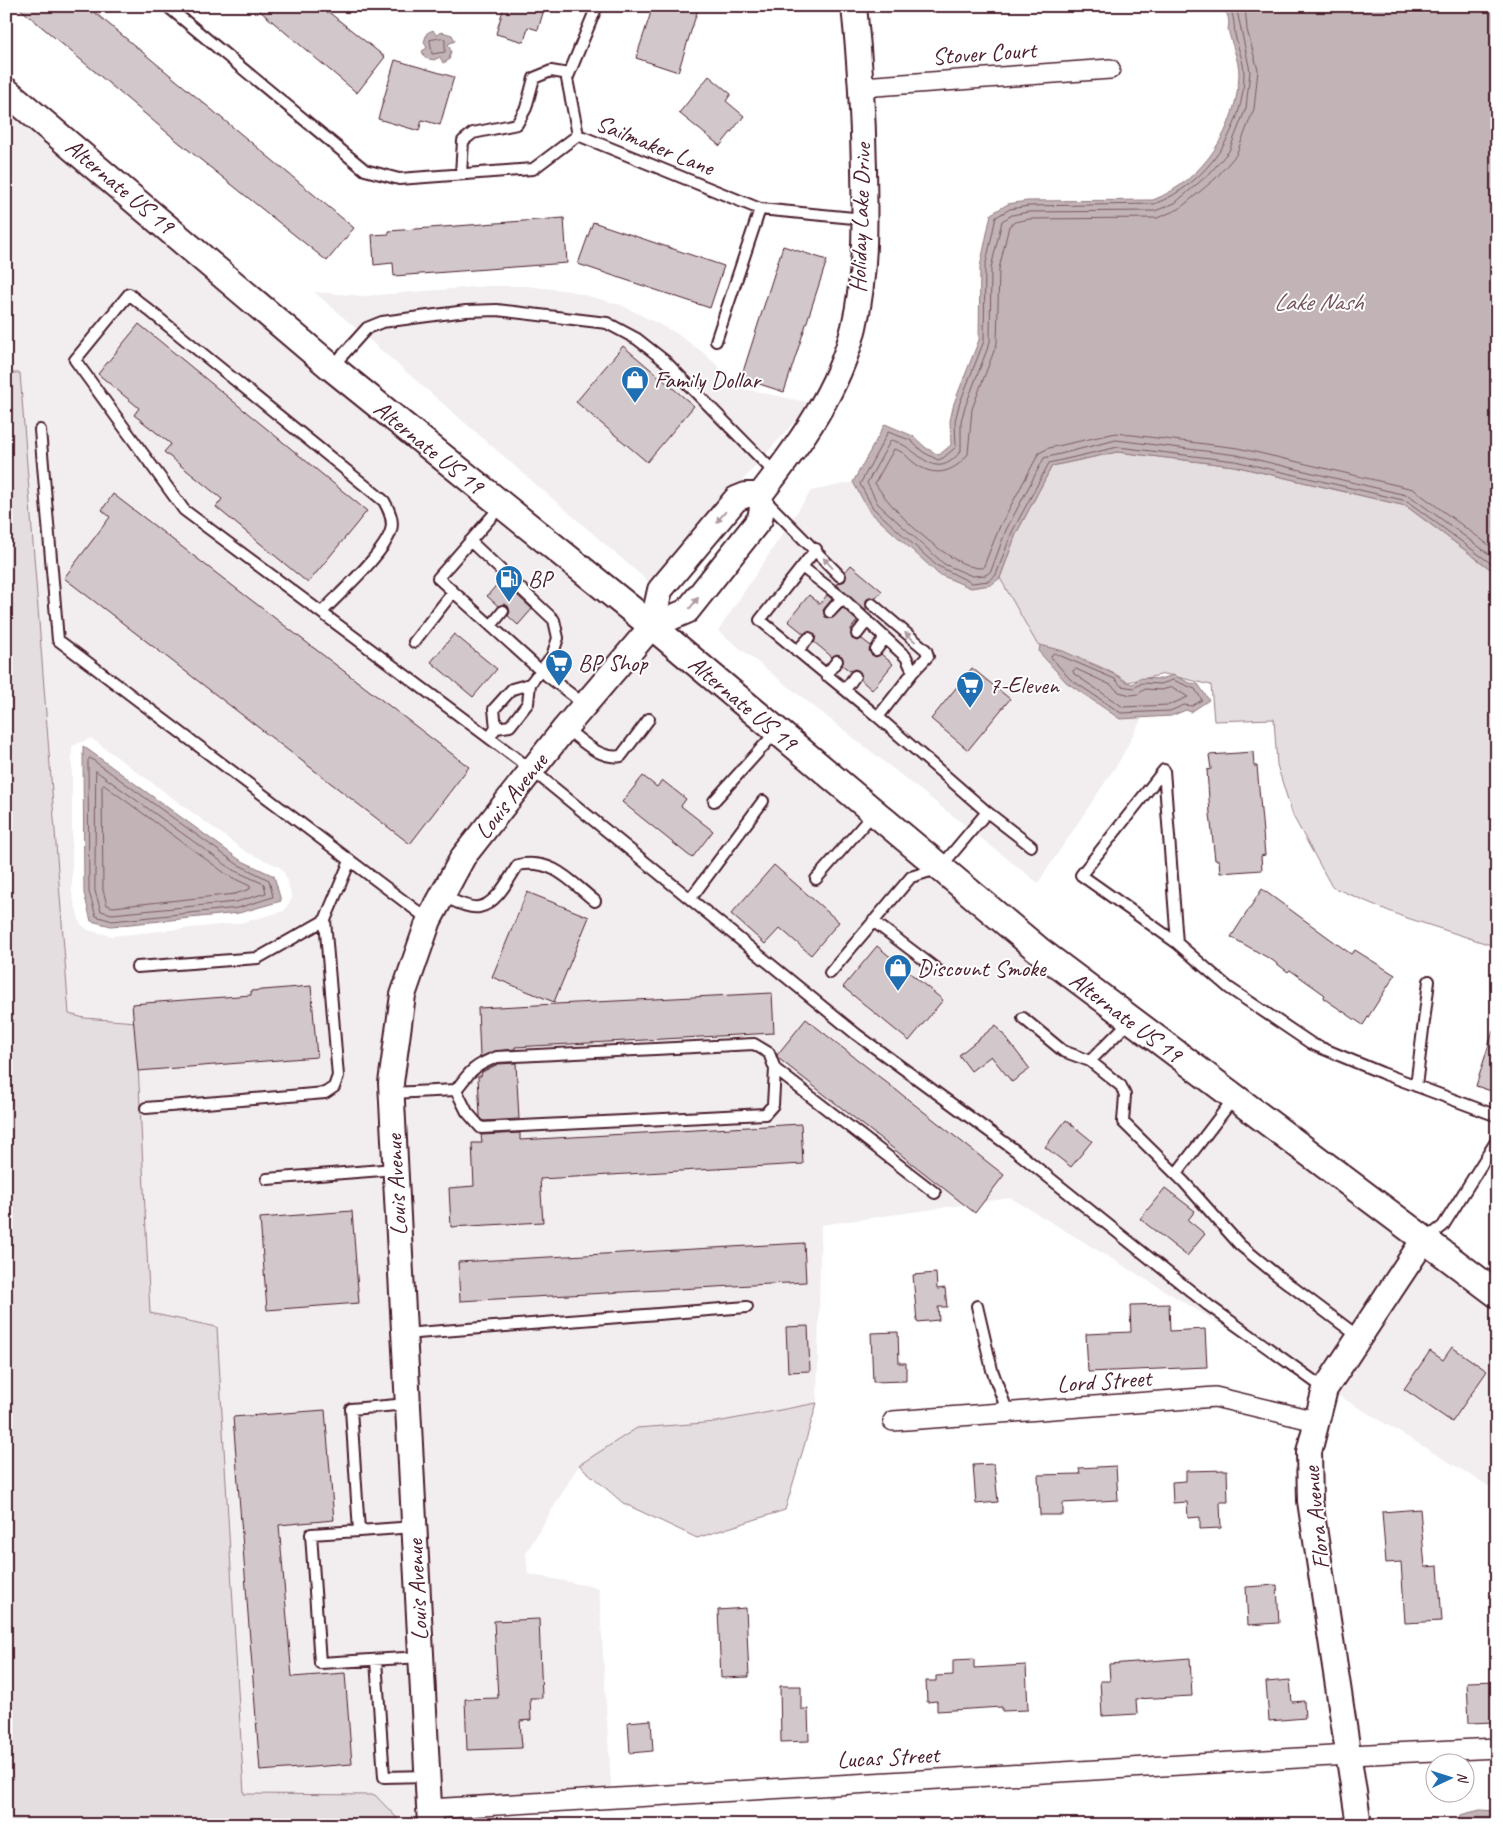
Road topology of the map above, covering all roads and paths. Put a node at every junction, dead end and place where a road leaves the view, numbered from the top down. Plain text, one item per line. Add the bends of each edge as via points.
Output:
1 (167, 6) edge
2 (597, 6) edge
3 (854, 6) edge
4 (1110, 69) dead end
5 (569, 74) junction
6 (862, 88) junction
7 (6, 91) edge
8 (578, 135) junction
9 (461, 174) junction
10 (760, 209) junction
11 (865, 219) junction
12 (716, 341) dead end
13 (332, 367) junction
14 (40, 430) dead end
15 (776, 475) junction
16 (760, 495) junction
17 (502, 506) junction
18 (470, 541) junction
19 (816, 549) junction
20 (802, 567) junction
21 (840, 576) dead end
22 (454, 592) junction
23 (842, 598) junction
24 (872, 604) dead end
25 (502, 611) dead end
26 (322, 612) junction
27 (830, 612) dead end
28 (867, 621) junction
29 (491, 626) junction
30 (652, 626) junction
31 (857, 634) dead end
32 (808, 638) dead end
33 (885, 638) junction
34 (414, 642) dead end
35 (876, 650) dead end
36 (797, 651) junction
37 (837, 661) dead end
38 (541, 671) junction
39 (913, 672) junction
40 (826, 675) junction
41 (855, 676) dead end
42 (530, 684) junction
43 (845, 690) junction
44 (585, 706) junction
45 (878, 717) junction
46 (649, 720) dead end
47 (496, 728) junction
48 (565, 728) junction
49 (777, 731) junction
50 (489, 738) junction
51 (532, 770) junction
52 (714, 801) dead end
53 (763, 801) dead end
54 (987, 812) junction
55 (874, 813) junction
56 (1030, 846) dead end
57 (350, 861) junction
58 (940, 868) junction
59 (816, 879) dead end
60 (442, 896) junction
61 (691, 898) junction
62 (595, 901) dead end
63 (325, 920) junction
64 (429, 920) junction
65 (873, 921) junction
66 (1177, 943) junction
67 (137, 967) dead end
68 (939, 971) dead end
69 (830, 973) dead end
70 (1429, 980) dead end
71 (1023, 1018) dead end
72 (1131, 1020) junction
73 (1090, 1062) junction
74 (775, 1069) junction
75 (1416, 1086) junction
76 (456, 1090) junction
77 (391, 1093) junction
78 (1234, 1098) junction
79 (146, 1108) dead end
80 (1497, 1116) edge
81 (1497, 1140) edge
82 (395, 1169) junction
83 (1176, 1174) junction
84 (267, 1179) dead end
85 (935, 1193) dead end
86 (1423, 1241) junction
87 (1497, 1294) edge
88 (977, 1306) dead end
89 (747, 1307) dead end
90 (404, 1334) junction
91 (1359, 1337) junction
92 (1325, 1389) junction
93 (408, 1404) junction
94 (1008, 1413) junction
95 (1316, 1421) junction
96 (892, 1422) dead end
97 (414, 1528) junction
98 (359, 1531) junction
99 (421, 1657) junction
100 (376, 1660) junction
101 (1497, 1748) edge
102 (1349, 1755) junction
103 (427, 1776) junction
104 (430, 1817) edge
105 (1359, 1825) edge

1 - 9 lane, Sailmaker Lane via 365,170 399,179
2 - 5 lane
3 - 6 street, Holiday Lake Drive
4 - 6 street, Stover Court
5 - 8 lane via 567,79
5 - 9 lane via 551,71 534,78 526,108 517,124 473,133 463,141
6 - 11 street, Holiday Lake Drive
7 - 13 main road, Alternate US 19
8 - 9 lane, Sailmaker Lane via 533,169
8 - 10 lane, Sailmaker Lane
10 - 11 lane, Sailmaker Lane
10 - 12 lane
11 - 15 street, Holiday Lake Drive via 860,286 850,337 838,371 814,420
13 - 15 lane via 367,328 382,322 497,310 607,323 637,339 665,361
13 - 17 main road, Alternate US 19
14 - 57 lane via 58,640
15 - 16 street, Holiday Lake Drive
16 - 19 lane
30 -> 16 street via 688,611 760,519
16 -> 30 street via 736,499 660,590
17 - 18 lane
17 - 30 main road, Alternate US 19
18 - 22 lane via 438,578
18 - 38 lane via 518,591 554,620 558,638 552,656
19 - 20 lane
21 -> 19 lane
20 - 23 lane
20 - 36 lane via 760,620
22 - 29 lane
22 - 34 lane
23 - 27 lane
23 - 28 lane
39 -> 24 lane via 928,656 926,650
25 - 29 lane
26 - 26 lane via 184,510 74,360 129,294 384,501 391,513 392,529 385,544
26 - 50 lane
28 - 31 lane
28 - 33 lane
29 - 38 lane
30 - 44 street, Louis Avenue
30 - 49 main road, Alternate US 19
32 - 36 lane
33 - 35 lane
33 - 39 lane via 906,657
36 - 40 lane
37 - 40 lane
38 - 42 lane
38 - 44 lane
39 - 45 lane
40 - 43 lane
41 - 43 lane
42 - 47 lane via 528,703 510,726
42 - 47 lane via 512,689 494,710
43 - 45 lane
44 - 48 street, Louis Avenue
45 - 54 lane
46 - 48 lane via 621,756 613,758 601,755
47 - 50 lane
48 - 51 street, Louis Avenue
49 - 52 lane
49 - 55 main road, Alternate US 19
50 - 51 lane
51 - 60 street, Louis Avenue via 463,857
51 - 61 lane
53 - 61 lane
54 - 56 lane
54 - 58 lane
55 - 58 main road, Alternate US 19
55 - 59 lane
57 - 63 lane
57 - 64 lane
58 - 65 lane via 911,877
58 - 72 main road, Alternate US 19 via 1041,952
60 - 62 lane via 479,907 498,893 518,865 533,862 552,867
60 - 64 street, Louis Avenue
61 - 92 lane via 856,1034 1016,1151 1208,1304
63 - 67 lane via 258,958
63 - 79 lane via 338,1076 334,1087 325,1093
64 - 77 street, Louis Avenue via 403,995
65 - 68 lane
65 - 69 lane
66 - 66 lane via 1081,875 1164,770 1168,818
66 - 75 lane via 1229,988 1312,1044
70 - 75 lane
71 - 73 lane via 1063,1051
72 - 73 lane
72 - 78 main road, Alternate US 19
73 - 83 lane via 1121,1086 1126,1094 1123,1122 1129,1130
74 - 76 lane via 769,1053 754,1044 497,1057 478,1064
74 - 76 lane via 773,1105 765,1114 481,1128 467,1112
74 - 85 lane
75 - 80 lane
76 - 77 lane
77 - 82 street, Louis Avenue
78 - 83 lane
78 - 86 main road, Alternate US 19
81 - 86 lane via 1443,1226
82 - 84 lane
82 - 90 street, Louis Avenue
83 - 91 lane via 1240,1245
86 - 87 main road, Alternate US 19
86 - 91 street, Flora Avenue
88 - 94 lane via 992,1370
89 - 90 lane
90 - 93 street, Louis Avenue
91 - 92 street, Flora Avenue
92 - 95 street, Flora Avenue
93 - 97 street, Louis Avenue
93 - 98 lane via 351,1410
94 - 95 street, Lord Street via 1215,1398
94 - 96 street, Lord Street
95 - 102 street, Flora Avenue via 1309,1452 1310,1501
97 - 98 lane
97 - 99 street, Louis Avenue
98 - 100 lane via 311,1534 320,1664
99 - 100 lane
99 - 103 street, Louis Avenue
100 - 103 lane via 384,1777
101 - 102 street, Lucas Street
102 - 104 street, Lucas Street
102 - 105 street, Flora Avenue
103 - 104 street, Louis Avenue

